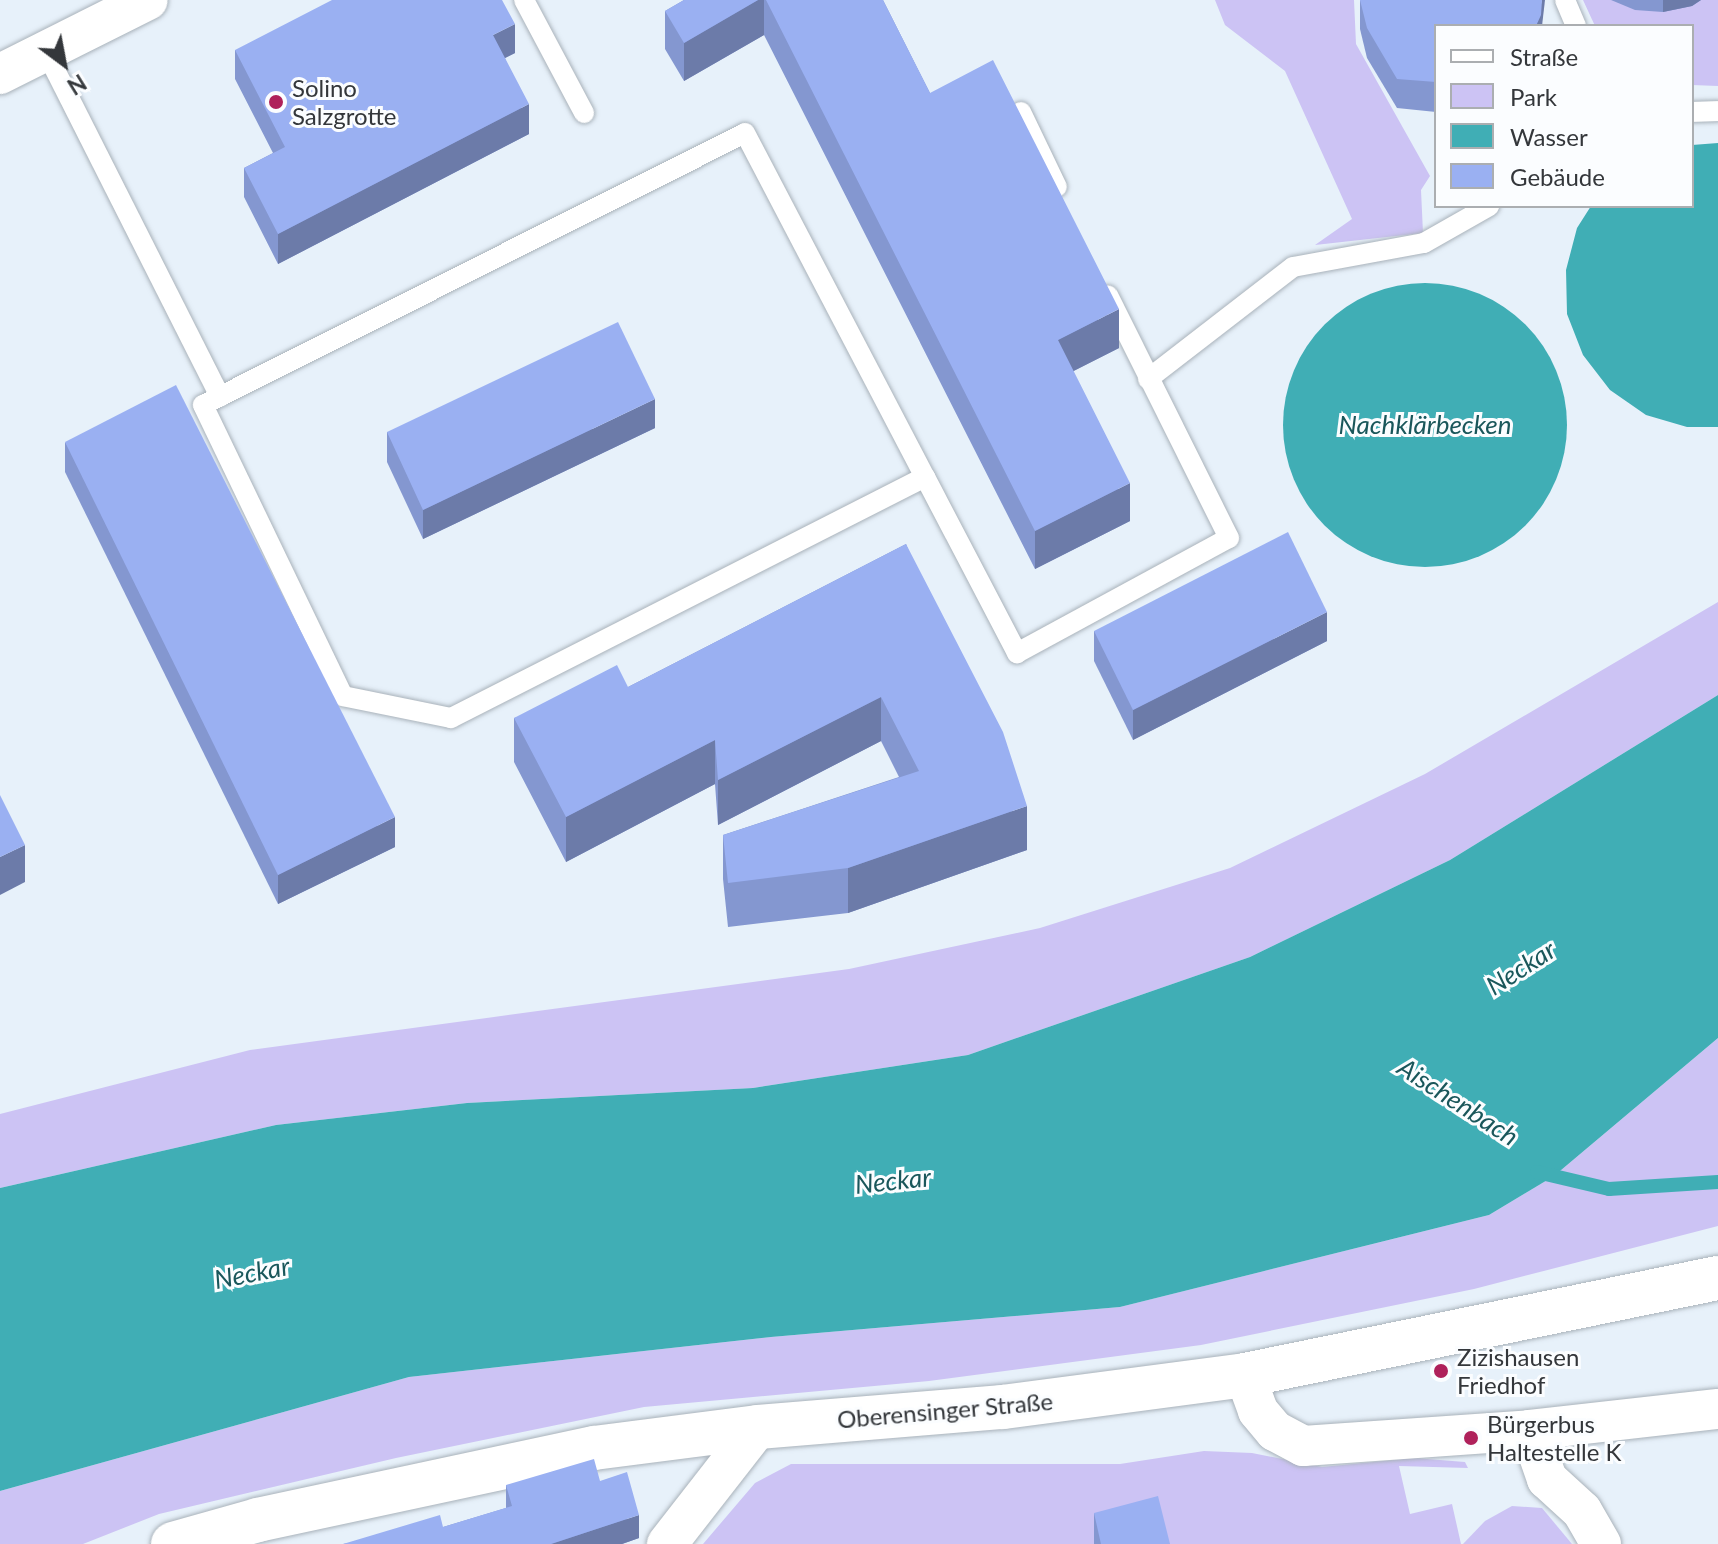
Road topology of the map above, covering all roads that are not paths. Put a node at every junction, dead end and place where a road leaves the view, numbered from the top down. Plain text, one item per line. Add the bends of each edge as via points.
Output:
1 (148, 0) edge
2 (524, 0) edge
3 (1565, 0) edge
4 (1575, 24) edge
5 (46, 52) junction
6 (0, 74) edge
7 (1718, 111) edge
8 (1021, 112) edge
9 (1694, 112) edge
10 (584, 113) dead end
11 (1485, 208) edge
12 (1068, 210) edge
13 (1101, 281) edge
14 (1148, 379) junction
15 (220, 396) junction
16 (925, 477) junction
17 (1718, 1278) edge
18 (1245, 1375) junction
19 (1718, 1409) edge
20 (758, 1427) junction
21 (1530, 1430) junction
22 (173, 1544) edge
23 (667, 1544) edge
24 (1601, 1544) edge

1 - 5 street
2 - 10 lane
3 - 4 lane
5 - 6 street
5 - 15 lane
7 - 9 lane
8 - 12 lane
11 - 14 lane via 1424,243 1293,267
13 - 14 lane
14 - 16 lane via 1229,538 1017,653
15 - 16 lane via 745,133
15 - 16 lane via 203,405 343,696 451,718
17 - 18 street, Oberensinger Straße
18 - 20 street, Oberensinger Straße via 1003,1407
18 - 21 street via 1258,1411 1275,1431 1303,1446
19 - 21 street
20 - 22 street, Oberensinger Straße via 594,1448 258,1520
20 - 23 street
21 - 24 street via 1547,1479 1582,1511

